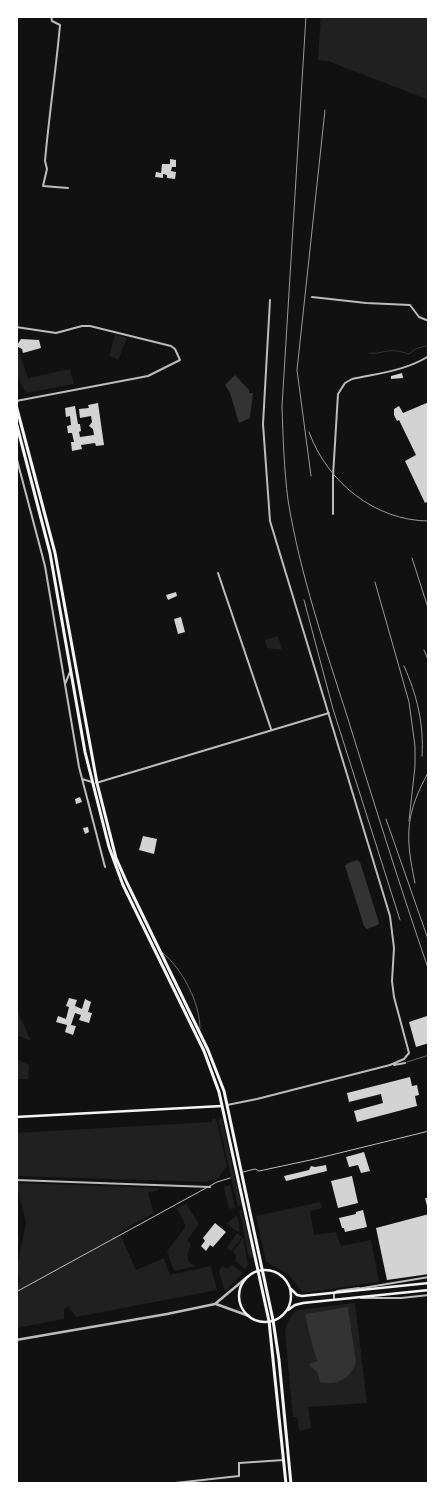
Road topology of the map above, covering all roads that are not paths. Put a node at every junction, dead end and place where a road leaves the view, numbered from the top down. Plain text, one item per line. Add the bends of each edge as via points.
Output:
1 (51, 16) edge
2 (68, 188) dead end
3 (312, 297) dead end
4 (270, 300) dead end
5 (429, 321) edge
6 (16, 327) edge
7 (429, 356) edge
8 (16, 403) edge
9 (16, 422) edge
10 (16, 456) edge
11 (333, 514) dead end
12 (218, 572) dead end
13 (71, 667) junction
14 (65, 686) junction
15 (329, 713) junction
16 (271, 729) junction
17 (82, 779) junction
18 (95, 783) junction
19 (105, 867) dead end
20 (159, 949) junction
21 (200, 1033) junction
22 (429, 1055) edge
23 (405, 1063) joint
24 (390, 1065) junction
25 (227, 1105) junction
26 (222, 1106) junction
27 (16, 1117) edge
28 (429, 1130) edge
29 (241, 1172) junction
30 (230, 1178) dead end
31 (16, 1180) edge
32 (210, 1187) junction
33 (261, 1270) junction
34 (429, 1277) edge
35 (246, 1278) junction
36 (428, 1283) edge
37 (369, 1287) junction
38 (290, 1288) junction
39 (357, 1290) junction
40 (429, 1290) edge
41 (348, 1291) junction
42 (16, 1292) edge
43 (334, 1293) junction
44 (429, 1295) edge
45 (357, 1298) junction
46 (334, 1300) junction
47 (215, 1304) junction
48 (286, 1310) junction
49 (249, 1316) junction
50 (271, 1320) junction
51 (16, 1340) edge
52 (284, 1460) junction
53 (166, 1484) edge
54 (286, 1484) edge
55 (291, 1484) edge

1 - 2 street via 52,21 60,25 43,186
3 - 5 street via 410,305 416,314
4 - 15 street via 263,424 270,521
6 - 8 street via 56,333 90,326 171,346 180,360 148,376
7 - 11 street via 403,370 344,383 338,394
8 - 18 main road via 55,552
9 - 13 main road via 50,553
10 - 14 street via 45,566
12 - 16 street
13 - 14 street
13 - 18 main road via 84,745
14 - 17 street
15 - 16 street
15 - 24 street via 390,916 394,997 409,1053
16 - 18 street
17 - 18 street
17 - 19 street
18 - 20 main road via 119,867
18 - 26 main road via 115,868 204,1051
20 - 21 main road
20 - 21 lane via 176,965 190,992 199,1013
21 - 25 main road
22 - 23 lane
23 - 24 street
24 - 25 street
25 - 26 main road
25 - 29 main road
26 - 27 main road
26 - 33 main road
28 - 29 street via 315,1159
29 - 33 main road
30 - 32 street
31 - 32 street
32 - 42 street
33 - 35 main road
33 - 38 main road via 282,1276
33 - 50 main road
34 - 37 street
35 - 47 street
35 - 49 main road via 239,1298
36 - 39 main road
37 - 41 street
37 - 43 street
38 - 43 main road via 299,1296
38 - 48 main road via 291,1300
39 - 41 main road
39 - 45 street via 354,1294
40 - 45 main road
41 - 43 main road
43 - 46 street
44 - 45 street
45 - 46 main road
46 - 48 main road via 295,1305
47 - 49 street
47 - 51 street
48 - 50 main road
49 - 50 main road via 260,1321
50 - 52 main road
50 - 55 main road via 279,1360
52 - 53 street via 239,1463 239,1476
52 - 54 main road

